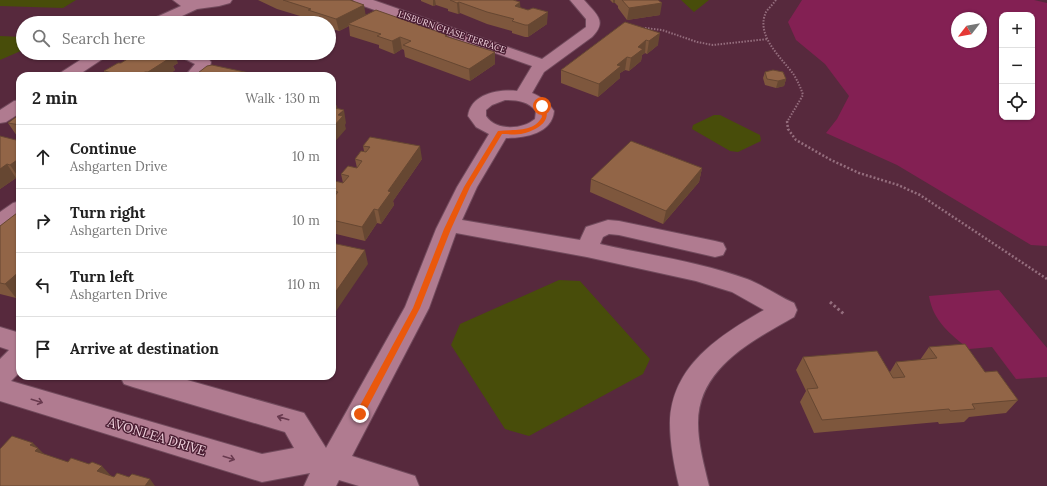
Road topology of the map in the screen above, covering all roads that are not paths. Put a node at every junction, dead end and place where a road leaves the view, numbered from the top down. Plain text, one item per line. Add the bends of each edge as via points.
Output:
1 (180, 0) edge
2 (225, 0) edge
3 (360, 0) edge
4 (577, 0) edge
5 (195, 5) junction
6 (171, 16) edge
7 (91, 60) edge
8 (200, 60) edge
9 (544, 64) junction
10 (72, 72) edge
11 (197, 72) edge
12 (522, 96) junction
13 (16, 108) edge
14 (0, 118) edge
15 (500, 132) junction
16 (16, 211) edge
17 (0, 223) edge
18 (449, 225) junction
19 (715, 249) dead end
20 (587, 250) junction
21 (0, 337) edge
22 (16, 342) edge
23 (16, 360) edge
24 (0, 375) edge
25 (147, 380) edge
26 (0, 389) edge
27 (322, 469) edge
28 (404, 486) edge
29 (694, 486) edge

1 - 5 street
2 - 5 street
3 - 9 street, LISBURN CHASE TERRACE
4 - 9 street via 593,19 593,28
5 - 6 street
7 - 10 street
8 - 11 street via 203,62 202,67
9 - 12 street via 535,73
12 - 15 street via 542,106 545,117 542,122 529,130
12 - 15 street via 494,97 486,100 477,110 476,115 483,126
13 - 14 street
15 - 18 street via 467,187
16 - 17 street
18 - 20 street
18 - 27 street via 417,308
19 - 20 street via 608,227 594,232
20 - 29 street via 723,280 747,289 785,310 725,346 698,374 688,392 683,436
21 - 22 street
23 - 24 street
27 -> 25 street via 294,422
26 -> 27 street, AVONLEA DRIVE via 262,468
27 - 28 street, AVONLEA DRIVE

